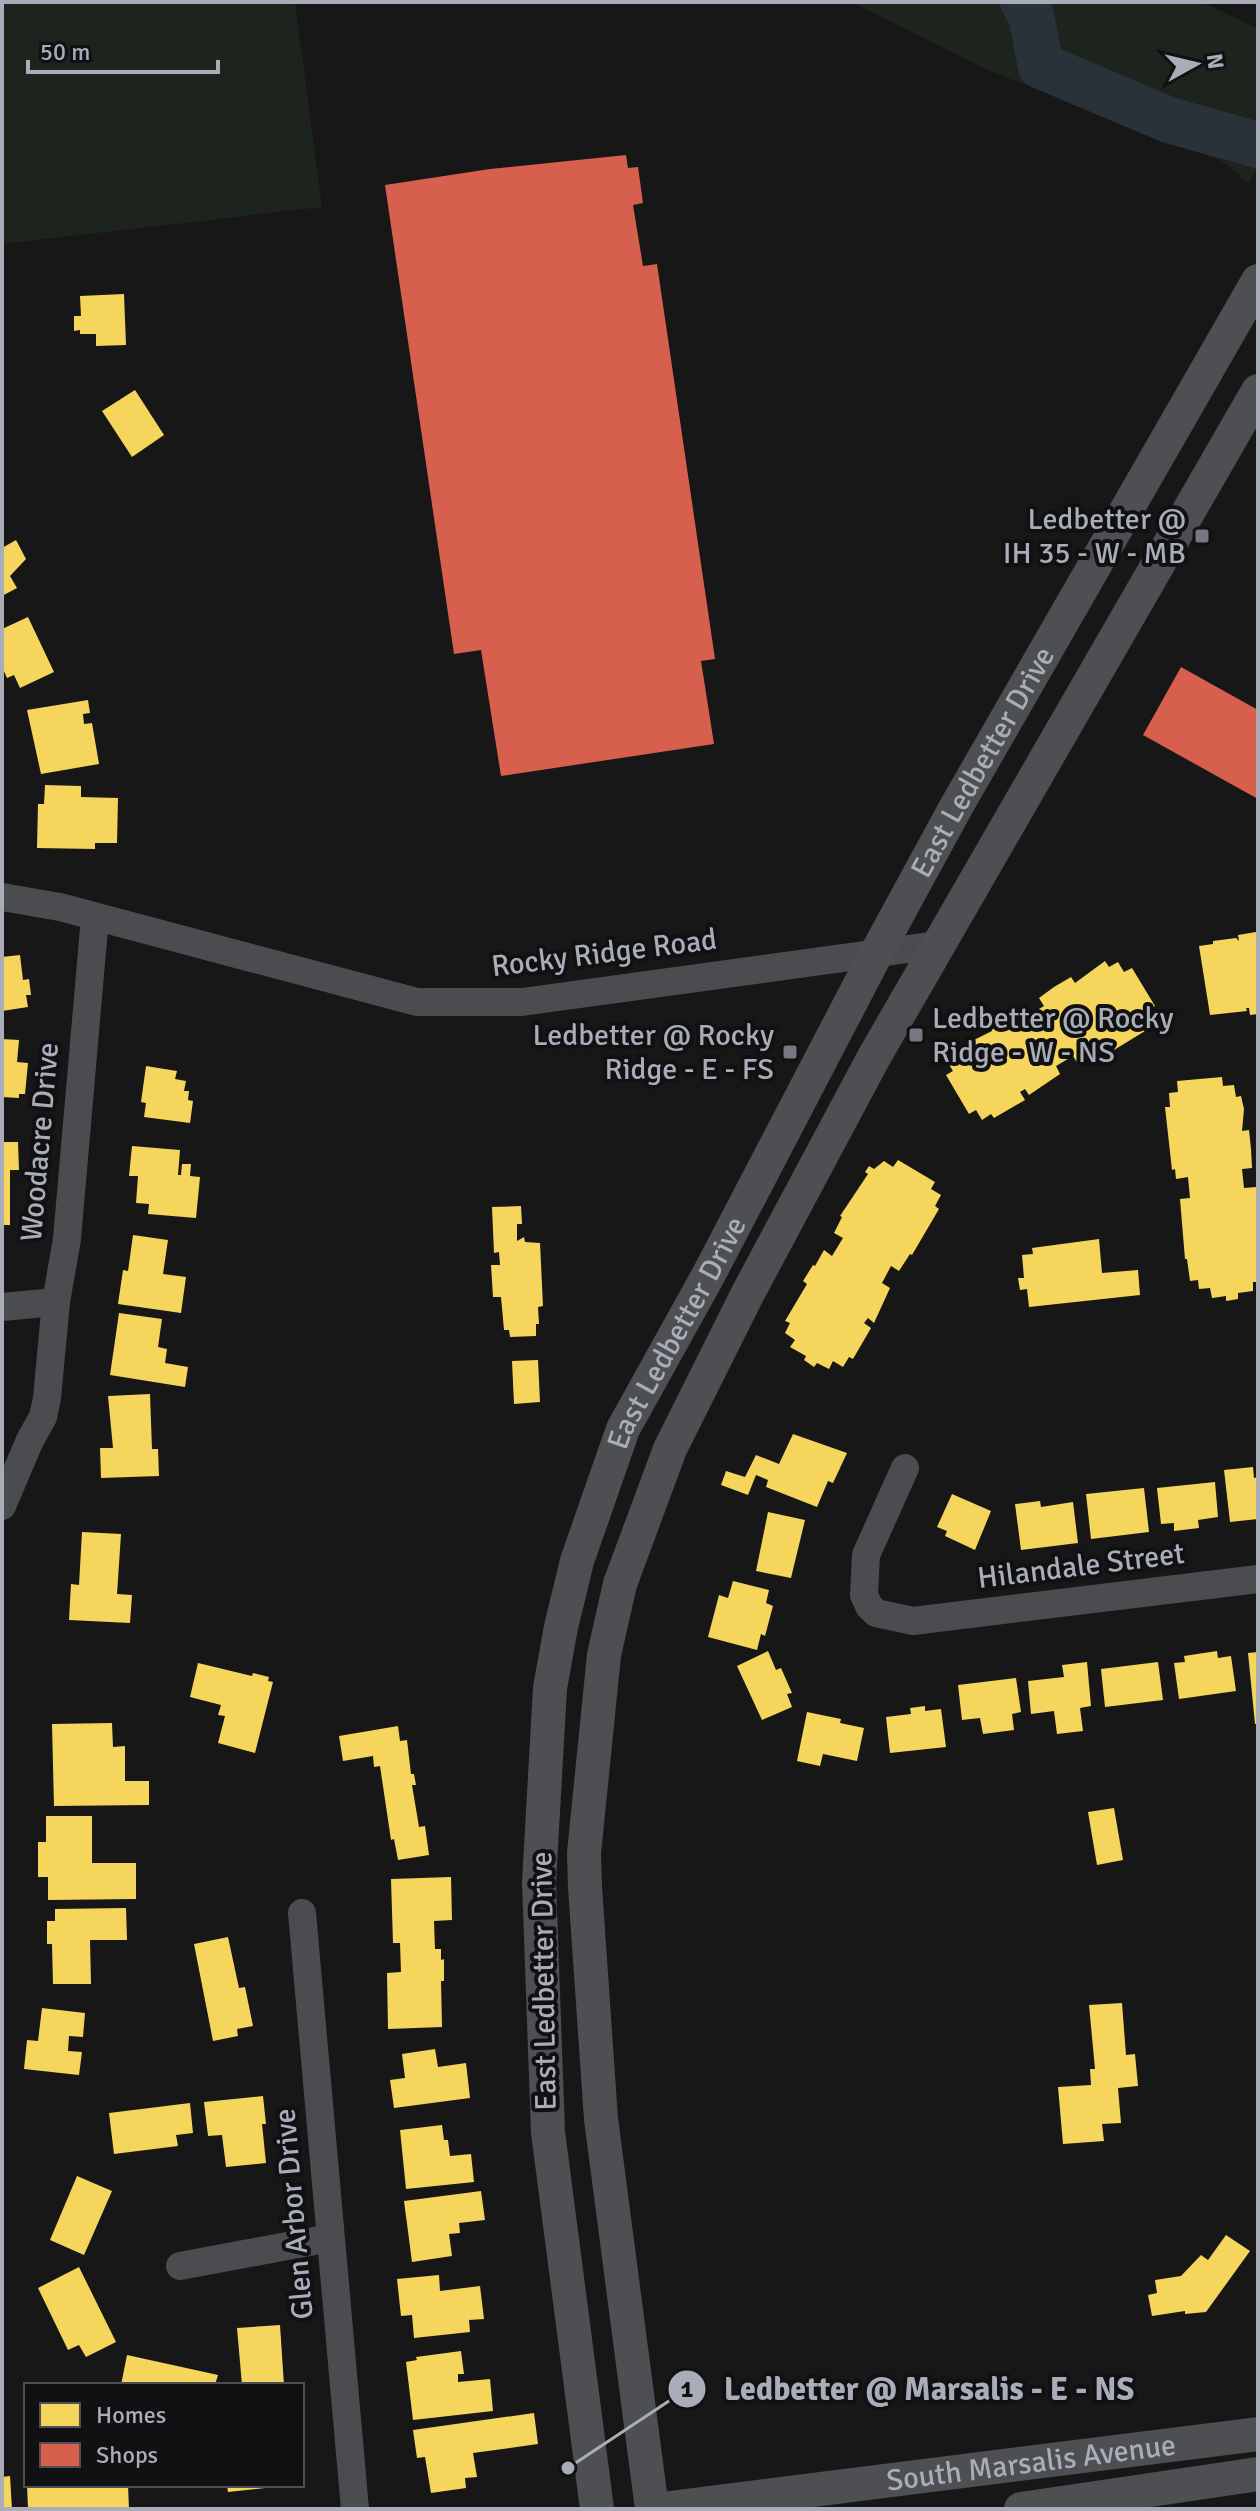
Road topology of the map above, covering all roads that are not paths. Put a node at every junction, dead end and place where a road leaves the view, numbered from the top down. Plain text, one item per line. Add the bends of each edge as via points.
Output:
1 (1253, 301) edge
2 (1258, 391) edge
3 (1088, 577) junction
4 (1136, 602) junction
5 (2, 897) edge
6 (95, 917) junction
7 (937, 945) junction
8 (877, 952) junction
9 (56, 1302) junction
10 (2, 1307) edge
11 (623, 1429) junction
12 (670, 1449) junction
13 (905, 1468) dead end
14 (2, 1506) edge
15 (1258, 1579) edge
16 (302, 1913) dead end
17 (541, 1945) junction
18 (588, 1951) junction
19 (330, 2238) junction
20 (180, 2266) dead end
21 (1258, 2434) edge
22 (1016, 2464) junction
23 (1258, 2474) edge
24 (355, 2509) edge
25 (597, 2509) edge
26 (652, 2509) edge
27 (662, 2509) edge
28 (1021, 2509) edge

1 - 3 main road, East Ledbetter Drive
2 - 4 main road, East Ledbetter Drive
3 - 4 main road
3 - 8 main road, East Ledbetter Drive
4 - 7 main road, East Ledbetter Drive
5 - 6 street, Rocky Ridge Road
6 - 8 street, Rocky Ridge Road via 417,1002 522,1002
6 - 9 street, Woodacre Drive via 67,1239
7 - 8 street, Rocky Ridge Road
7 - 12 main road, East Ledbetter Drive via 747,1295
8 - 11 main road, East Ledbetter Drive
9 - 10 street
9 - 14 street, Woodacre Drive via 43,1417
11 - 12 main road
11 - 17 main road, East Ledbetter Drive via 577,1561 550,1688 540,1844
12 - 18 main road, East Ledbetter Drive via 620,1584 604,1655 584,1853
13 - 15 street, Hilandale Street via 866,1555 864,1595 876,1613 913,1621
16 - 19 street, Glen Arbor Drive
17 - 18 main road
17 - 25 main road, East Ledbetter Drive via 548,2132
18 - 26 main road, East Ledbetter Drive via 601,2119
19 - 20 street
19 - 24 street, Glen Arbor Drive
21 - 22 main road, South Marsalis Avenue
22 - 27 main road, South Marsalis Avenue
22 - 28 main road
23 - 28 main road, South Marsalis Avenue

